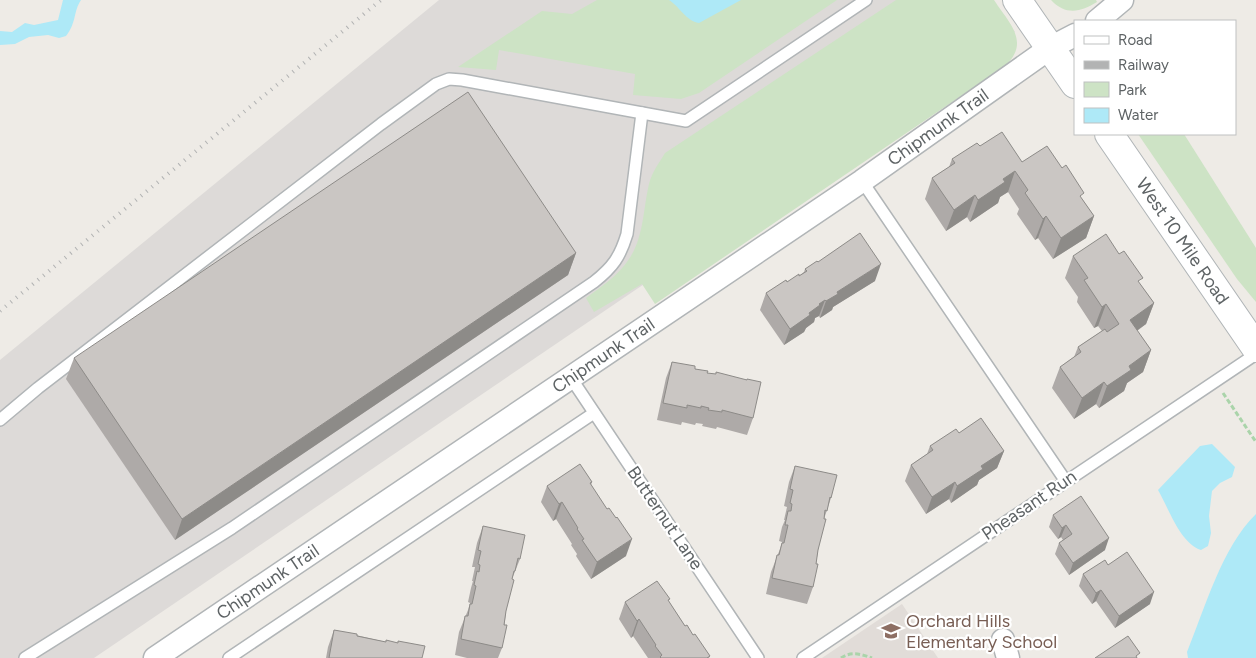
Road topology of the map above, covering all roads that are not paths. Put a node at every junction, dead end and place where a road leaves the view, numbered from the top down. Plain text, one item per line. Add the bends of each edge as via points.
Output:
1 (866, 0) edge
2 (1016, 0) edge
3 (1122, 0) edge
4 (1097, 20) edge
5 (1074, 36) edge
6 (1050, 48) junction
7 (1074, 83) edge
8 (642, 113) junction
9 (1110, 135) edge
10 (862, 181) junction
11 (1256, 348) edge
12 (1256, 354) edge
13 (571, 378) junction
14 (594, 412) junction
15 (0, 420) edge
16 (1065, 480) junction
17 (25, 658) edge
18 (155, 658) edge
19 (229, 658) edge
20 (758, 658) edge
21 (803, 658) edge

1 - 8 lane via 686,121
2 - 6 main road
3 - 4 street
5 - 6 street, Chipmunk Trail
6 - 7 main road
6 - 10 street, Chipmunk Trail
8 - 15 lane via 462,80 449,79 436,84
8 - 17 lane via 627,234 610,269 232,528
9 - 11 main road, West 10 Mile Road
10 - 13 street, Chipmunk Trail
10 - 16 lane
12 - 16 lane, Pheasant Run
13 - 14 lane, Butternut Lane
13 - 18 street, Chipmunk Trail
14 - 19 lane
14 - 20 lane, Butternut Lane
16 - 21 lane, Pheasant Run

